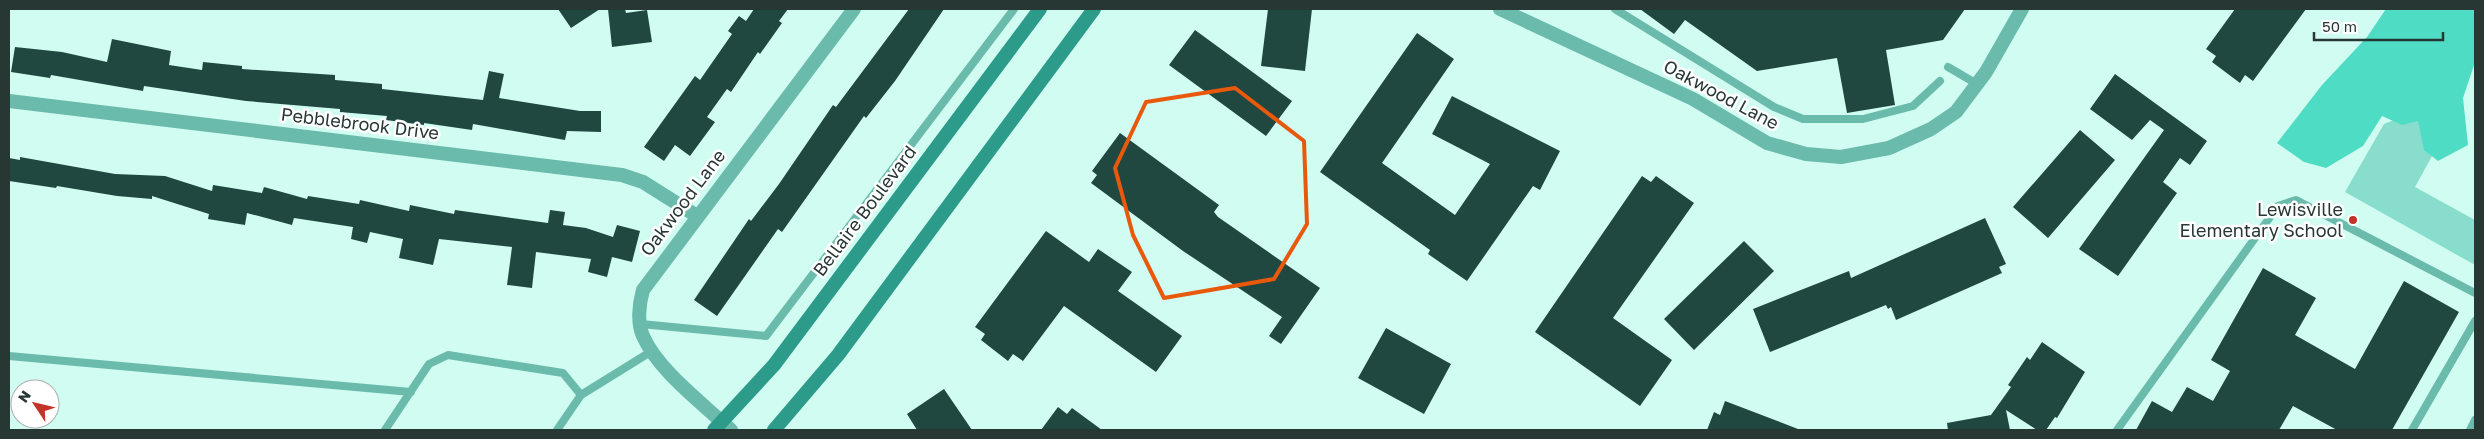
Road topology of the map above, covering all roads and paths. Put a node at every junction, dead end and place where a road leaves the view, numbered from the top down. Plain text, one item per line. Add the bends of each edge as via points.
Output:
1 (854, 9) edge
2 (1014, 9) edge
3 (1040, 9) edge
4 (1094, 9) edge
5 (1500, 9) edge
6 (1616, 9) edge
7 (2022, 9) edge
8 (1948, 67) dead end
9 (1940, 81) dead end
10 (1977, 84) junction
11 (9, 101) edge
12 (697, 216) junction
13 (2475, 293) edge
14 (2475, 321) edge
15 (641, 324) junction
16 (652, 350) junction
17 (9, 356) edge
18 (411, 392) junction
19 (581, 395) junction
20 (2475, 420) edge
21 (723, 428) edge
22 (385, 430) edge
23 (558, 430) edge
24 (774, 430) edge
25 (2117, 430) edge
26 (2412, 430) edge
27 (2470, 430) edge

1 - 12 street, Oakwood Lane
2 - 15 lane via 766,336
3 - 21 main road, Bellaire Boulevard via 774,365
4 - 24 main road via 838,355
5 - 10 street, Oakwood Lane via 1693,99 1767,143 1806,154 1841,157 1889,148 1931,129 1956,112
6 - 9 lane via 1774,107 1803,119 1863,119 1913,106
7 - 10 street, Oakwood Lane
8 - 10 lane
11 - 12 street, Pebblebrook Drive via 622,175 643,182
12 - 15 street, Oakwood Lane via 643,290 639,304
13 - 25 lane via 2296,200 2278,206
14 - 26 lane
15 - 16 street, Oakwood Lane via 642,335
16 - 19 lane
16 - 21 street, Oakwood Lane
17 - 18 lane
18 - 19 lane via 429,364 448,355 563,373
18 - 22 lane
19 - 23 lane
20 - 27 lane

